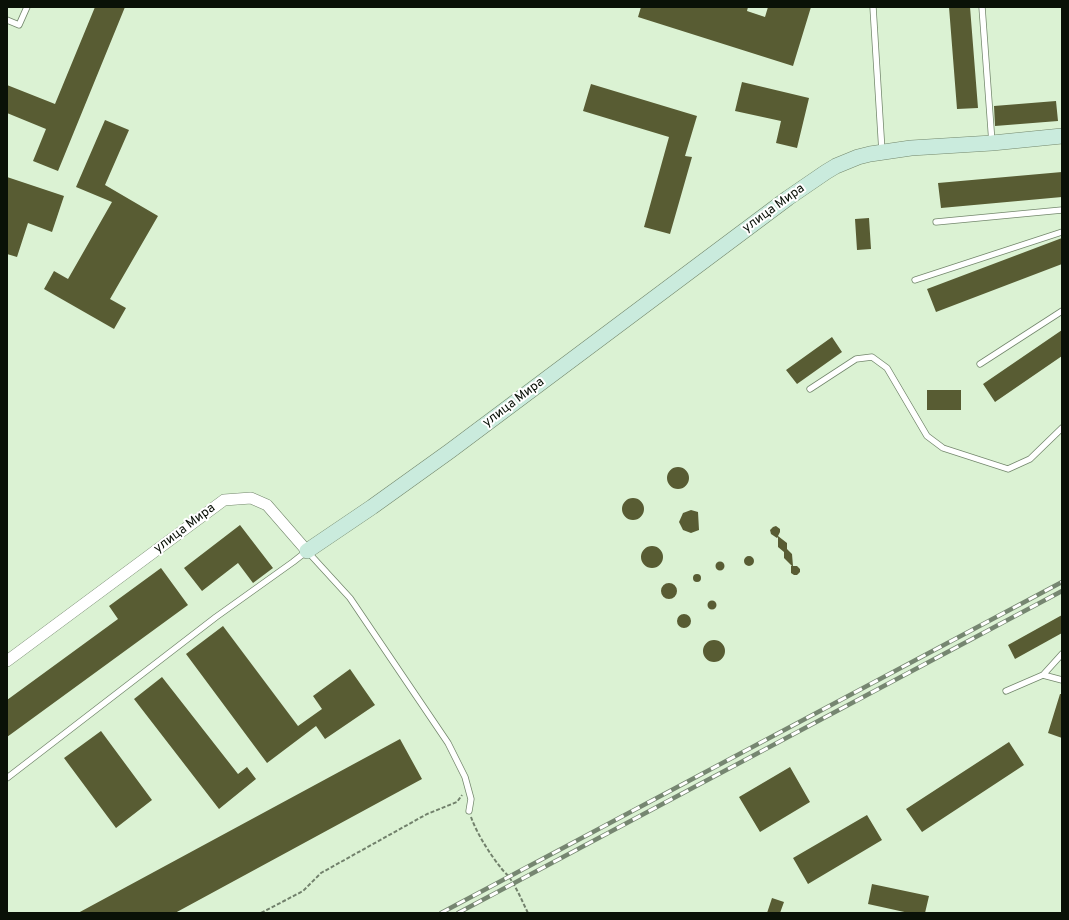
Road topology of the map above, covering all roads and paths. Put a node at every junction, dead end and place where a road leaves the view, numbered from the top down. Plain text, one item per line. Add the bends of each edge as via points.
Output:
1 (27, 7) edge
2 (873, 7) edge
3 (982, 7) edge
4 (7, 20) edge
5 (1062, 136) edge
6 (992, 143) junction
7 (882, 152) junction
8 (1062, 210) edge
9 (936, 222) dead end
10 (1062, 232) edge
11 (915, 280) dead end
12 (1062, 311) edge
13 (980, 364) dead end
14 (810, 389) dead end
15 (1062, 428) edge
16 (307, 551) junction
17 (1062, 654) edge
18 (7, 661) edge
19 (1043, 675) junction
20 (1062, 680) edge
21 (1006, 691) dead end
22 (7, 778) edge
23 (468, 788) junction
24 (469, 811) joint
25 (261, 913) edge
26 (528, 913) edge

1 - 4 lane via 19,25
2 - 7 lane
3 - 6 lane
5 - 6 street, улица Мира
6 - 7 street, улица Мира
7 - 16 street, улица Мира via 847,161 821,175 450,451 372,508
8 - 9 lane
10 - 11 lane
12 - 13 lane
14 - 15 lane via 856,359 872,357 887,368 927,436 943,448 1008,469 1030,459
16 - 18 street, улица Мира via 267,505 251,498 224,500
16 - 22 lane via 216,617
16 - 23 lane via 350,598 448,743
17 - 19 lane
19 - 20 lane
19 - 21 lane
23 - 24 lane via 471,799
23 - 25 path via 457,802 426,814 322,873 303,891
24 - 26 path via 475,828 511,880

